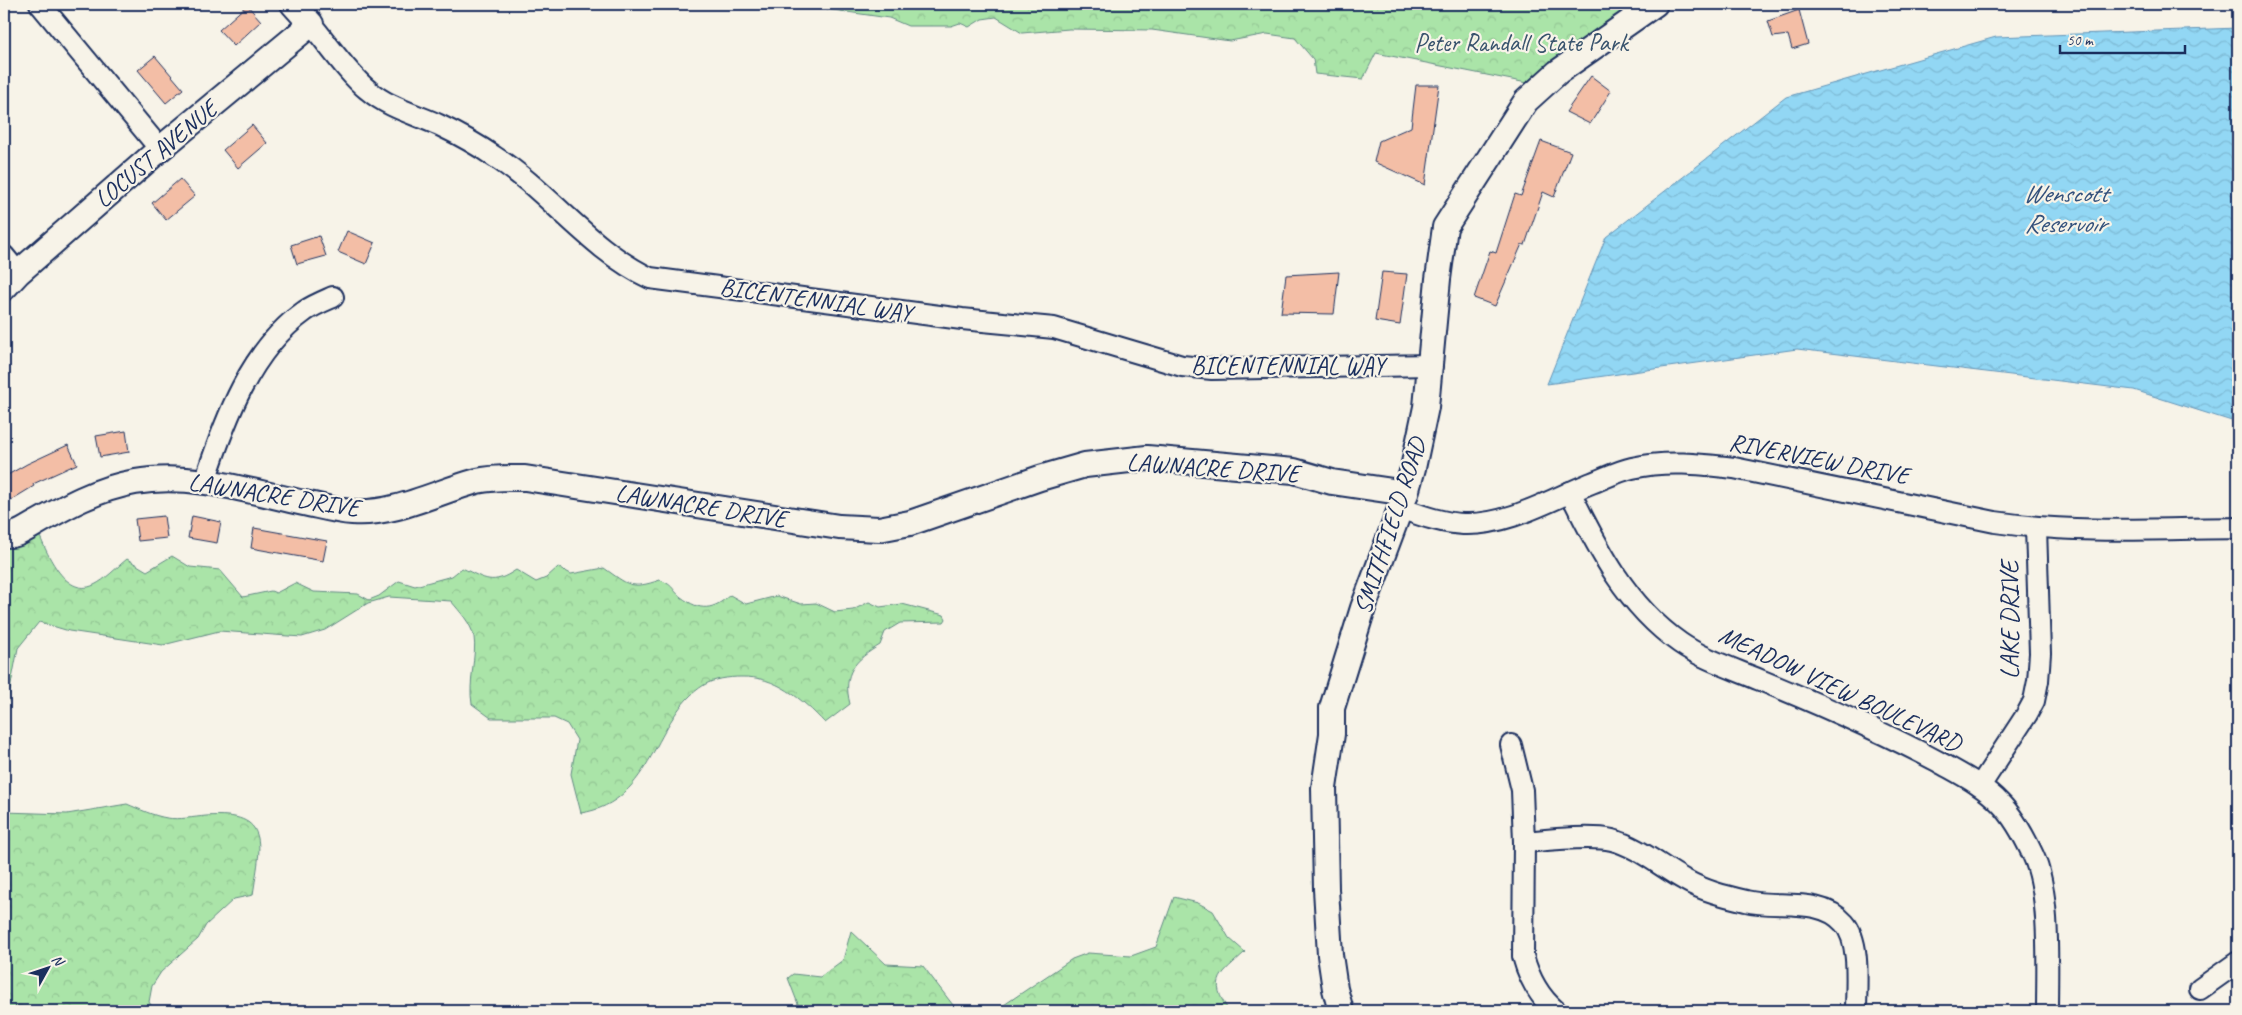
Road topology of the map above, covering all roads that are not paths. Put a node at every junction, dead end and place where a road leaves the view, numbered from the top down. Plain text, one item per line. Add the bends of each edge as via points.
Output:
1 (40, 4) edge
2 (293, 4) edge
3 (1655, 4) edge
4 (311, 24) junction
5 (160, 149) junction
6 (9, 272) edge
7 (333, 297) dead end
8 (1432, 365) junction
9 (205, 481) junction
10 (1570, 492) junction
11 (1403, 501) junction
12 (2036, 528) junction
13 (2238, 528) edge
14 (4, 533) edge
15 (1511, 745) dead end
16 (1980, 786) junction
17 (1524, 842) junction
18 (2238, 962) edge
19 (2200, 989) dead end
20 (1341, 1011) edge
21 (1556, 1011) edge
22 (1856, 1011) edge
23 (2047, 1011) edge

1 - 5 street
2 - 4 street, BICENTENNIAL WAY
3 - 8 street, SMITHFIELD ROAD via 1558,72 1526,101 1445,227
4 - 5 street, LOCUST AVENUE
4 - 8 street, BICENTENNIAL WAY via 368,90 392,107 440,126 496,157 530,183 588,237 628,268 650,278 1054,328 1182,366 1212,369
5 - 6 street, LOCUST AVENUE
7 - 9 street via 306,311 289,326 251,374 236,399
8 - 11 street, SMITHFIELD ROAD via 1426,407
9 - 11 street, LAWNACRE DRIVE via 353,512 385,509 426,499 477,481 526,478 839,527 879,529 910,523 1009,487 1085,465 1147,458 1294,471
9 - 14 street, LAWNACRE DRIVE via 136,482 95,492 67,504 14,535
10 - 11 street, RIVERVIEW DRIVE via 1486,523 1462,524 1432,519
10 - 12 street, RIVERVIEW DRIVE via 1631,468 1662,463 1695,463
10 - 16 street, MEADOW VIEW BOULEVARD via 1623,589 1649,618 1681,644 1902,742
11 - 20 street, SMITHFIELD ROAD via 1363,608 1332,708 1332,734 1324,788 1326,889 1330,955
12 - 13 street, RIVERVIEW DRIVE
12 - 16 street, LAKE DRIVE via 2040,653 2034,701
15 - 17 street via 1522,790
16 - 23 street, MEADOW VIEW BOULEVARD via 2001,803 2021,833 2034,856 2044,888
17 - 21 street via 1523,956 1537,991
17 - 22 street via 1611,840 1632,848 1702,889 1749,902 1813,907 1829,912 1850,929 1855,947
18 - 19 street

